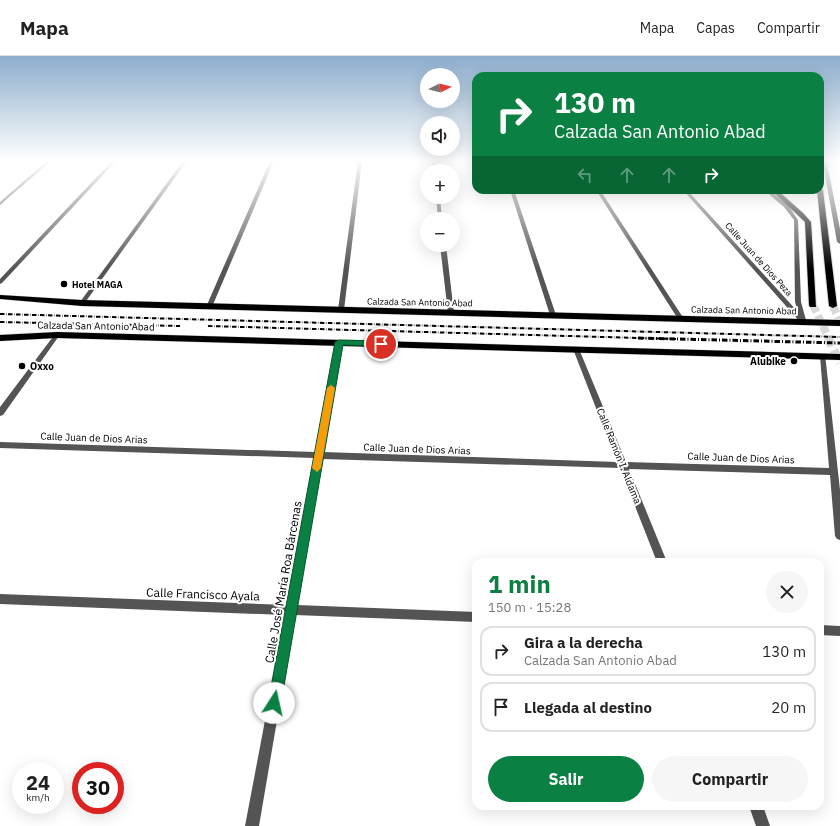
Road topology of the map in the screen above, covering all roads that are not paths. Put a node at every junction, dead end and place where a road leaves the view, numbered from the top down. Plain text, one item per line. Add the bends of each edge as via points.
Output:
1 (8, 197) edge
2 (80, 197) edge
3 (159, 197) edge
4 (256, 197) edge
5 (355, 197) edge
6 (514, 197) edge
7 (602, 197) edge
8 (691, 197) edge
9 (775, 197) edge
10 (782, 197) edge
11 (821, 197) edge
12 (831, 197) edge
13 (0, 204) edge
14 (840, 242) edge
15 (444, 252) edge
16 (0, 282) edge
17 (0, 297) edge
18 (82, 304) junction
19 (813, 305) tunnel mouth
20 (834, 306) tunnel mouth
21 (208, 307) junction
22 (341, 310) junction
23 (451, 313) junction
24 (553, 315) junction
25 (681, 319) junction
26 (803, 322) junction
27 (840, 323) edge
28 (57, 335) junction
29 (0, 338) edge
30 (339, 342) junction
31 (576, 349) junction
32 (823, 356) junction
33 (840, 357) edge
34 (0, 413) edge
35 (0, 445) edge
36 (318, 457) junction
37 (623, 466) junction
38 (834, 472) junction
39 (840, 536) edge
40 (660, 558) edge
41 (0, 599) edge
42 (291, 610) junction
43 (472, 617) edge
44 (824, 630) edge
45 (840, 631) edge
46 (758, 810) edge
47 (252, 826) edge
48 (764, 826) edge

1 - 13 street
2 - 16 street
3 - 18 street
4 - 21 street
5 - 22 street
6 - 24 street
7 - 25 street
8 - 26 street, Calle Juan de Dios Peza
9 - 26 street via 786,206 796,220 798,302
10 - 19 main road via 808,222
11 - 20 main road
12 - 14 street
15 - 23 street
17 - 18 highway, Calzada San Antonio Abad
18 - 21 highway, Calzada San Antonio Abad
21 - 22 highway, Calzada San Antonio Abad
22 - 23 highway, Calzada San Antonio Abad
23 - 24 highway, Calzada San Antonio Abad
24 - 25 highway, Calzada San Antonio Abad
25 - 26 highway, Calzada San Antonio Abad
26 - 27 highway, Calzada San Antonio Abad
28 - 29 highway, Calzada San Antonio Abad
28 - 30 highway, Calzada San Antonio Abad
28 - 34 street
30 - 31 highway, Calzada San Antonio Abad
30 - 36 street, Calle José María Roa Bárcenas
31 - 32 highway, Calzada San Antonio Abad
31 - 37 street, Calle Ramón I. Aldama
32 - 33 highway, Calzada San Antonio Abad
32 - 38 street
35 - 36 street, Calle Juan de Dios Arias
36 - 37 street, Calle Juan de Dios Arias
36 - 42 street, Calle José María Roa Bárcenas
37 - 38 street, Calle Juan de Dios Arias
37 - 40 street, Calle Ramón I. Aldama
38 - 39 street
41 - 42 street, Calle Francisco Ayala
42 - 43 street, Calle Francisco Ayala
42 - 47 street, Calle José María Roa Bárcenas
44 - 45 street
46 - 48 street

